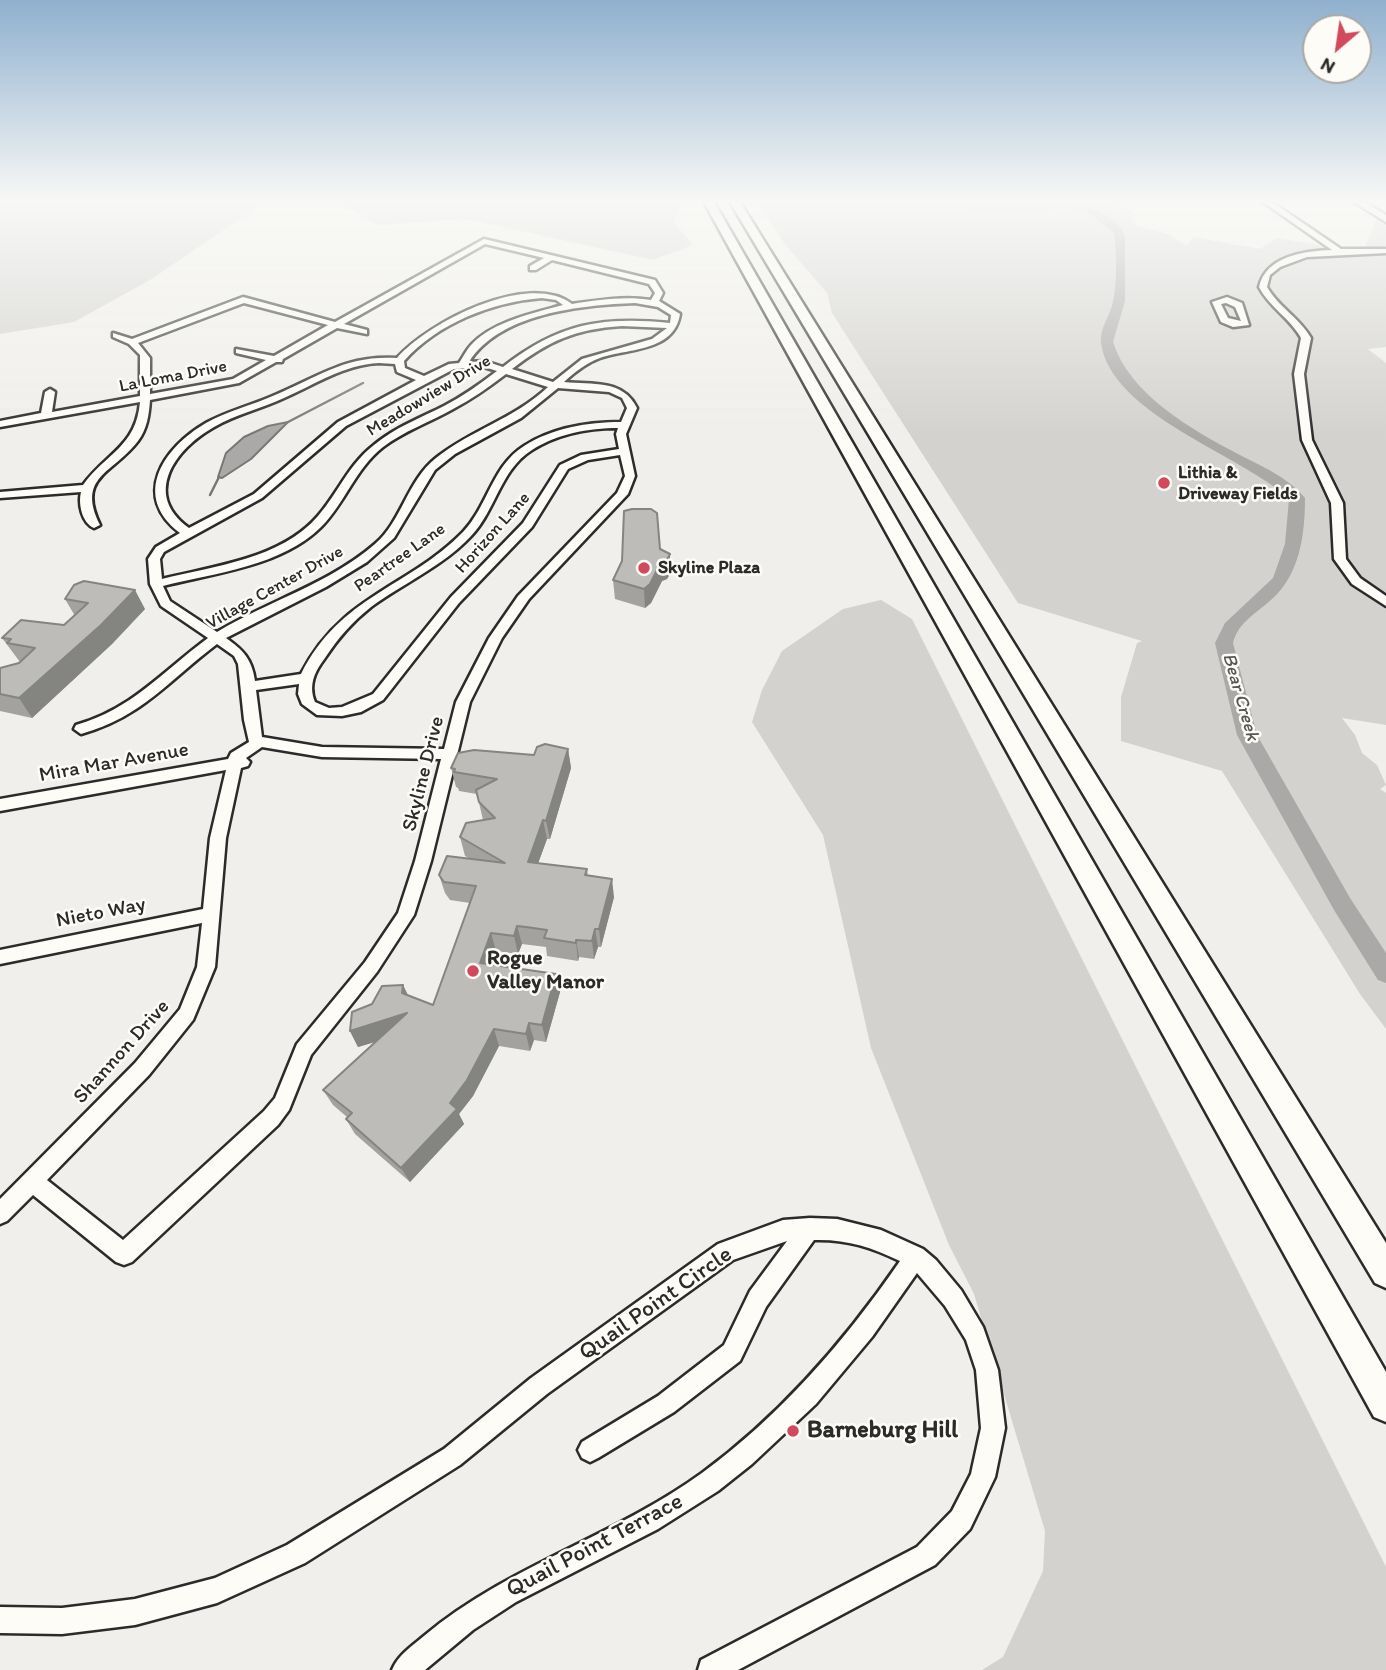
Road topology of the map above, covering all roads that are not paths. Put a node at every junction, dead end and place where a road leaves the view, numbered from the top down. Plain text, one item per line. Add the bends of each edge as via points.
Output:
1 (416, 280) edge
2 (644, 280) edge
3 (753, 280) edge
4 (782, 280) edge
5 (1265, 280) edge
6 (654, 302) junction
7 (571, 307) junction
8 (338, 324) junction
9 (674, 326) junction
10 (364, 332) dead end
11 (116, 335) dead end
12 (132, 342) junction
13 (239, 351) dead end
14 (401, 358) junction
15 (279, 360) junction
16 (464, 363) junction
17 (506, 370) junction
18 (424, 380) junction
19 (225, 385) junction
20 (556, 386) junction
21 (50, 392) dead end
22 (235, 394) dead end
23 (145, 400) junction
24 (47, 415) junction
25 (0, 424) edge
26 (623, 425) junction
27 (625, 451) junction
28 (87, 488) junction
29 (0, 495) edge
30 (94, 525) dead end
31 (188, 533) junction
32 (156, 584) junction
33 (1386, 602) edge
34 (216, 638) junction
35 (306, 678) junction
36 (249, 686) junction
37 (81, 729) dead end
38 (256, 742) junction
39 (322, 752) junction
40 (450, 754) junction
41 (235, 763) junction
42 (0, 805) edge
43 (211, 914) junction
44 (0, 957) edge
45 (32, 1181) junction
46 (0, 1214) edge
47 (810, 1228) junction
48 (915, 1257) junction
49 (1386, 1272) edge
50 (1386, 1405) edge
51 (590, 1450) dead end
52 (0, 1620) edge
53 (405, 1670) edge
54 (712, 1670) edge

1 - 8 street, La Loma Drive
2 - 6 street via 652,282 659,293
3 - 50 highway
4 - 49 highway
5 - 33 street via 1263,288 1270,300 1298,324 1306,338 1299,373 1307,440 1337,503 1340,559 1356,581
6 - 7 street
6 - 9 street via 675,311
7 - 14 street via 562,298 543,294 504,302 439,328
7 - 16 street via 495,329 474,343
8 - 10 street
8 - 12 street via 243,300
8 - 15 street, La Loma Drive
9 - 17 street, Meadowview Drive via 633,324 574,331 538,345
9 - 20 street, Village Center Drive via 653,343 583,362
11 - 12 street
12 - 23 street via 146,359
13 - 15 street
14 - 18 street via 400,370
14 - 31 street via 346,363 197,433 167,468 159,494 163,510
15 - 19 street, La Loma Drive
16 - 17 street, Skyline Drive
16 - 18 street, Skyline Drive
17 - 20 street, Skyline Drive
17 - 32 street, Meadowview Drive via 463,400 373,450 323,518 297,540
18 - 31 street, Skyline Drive via 335,429 258,496
19 - 22 street
19 - 23 street, La Loma Drive
20 - 26 street, Skyline Drive via 621,393 632,408
20 - 34 street, Village Center Drive via 524,412 438,462 396,529 369,554 344,572
21 - 24 street
23 - 24 street, La Loma Drive
23 - 28 street via 135,438
24 - 25 street, La Loma Drive
26 - 27 street, Skyline Drive
26 - 35 street, Peartree Lane via 571,430 518,454 499,476 486,508 469,531 442,554 365,603 329,640
27 - 35 street, Horizon Lane via 585,457 564,467 528,525 455,600 370,703 345,713 328,713 310,704 305,695
27 - 40 street, Skyline Drive via 630,476 622,494 538,579 510,616 471,683
28 - 29 street
28 - 30 street via 86,511
31 - 32 street via 157,553 153,564
32 - 34 street via 164,603
34 - 36 street via 240,654
34 - 37 street, Village Center Drive via 127,712
35 - 36 street
36 - 38 street via 249,723
38 - 39 street, Mira Mar Avenue
38 - 41 street via 236,757
39 - 40 street, Mira Mar Avenue
39 - 41 street, Mira Mar Avenue via 291,755 265,751
40 - 45 street, Skyline Drive via 403,920 304,1050 282,1104 271,1118 124,1254
41 - 42 street, Mira Mar Avenue
41 - 43 street, Shannon Drive via 218,838
43 - 44 street, Nieto Way
43 - 45 street, Shannon Drive via 206,967 187,1014 142,1069
45 - 46 street, Shannon Drive
47 - 48 street, Quail Point Circle via 856,1232
47 - 51 street via 758,1300 732,1353 666,1404
47 - 52 street, Quail Point Circle via 783,1231 726,1252 539,1386 452,1457 296,1554 216,1590 135,1612 62,1621
48 - 53 street, Quail Point Terrace via 865,1331 825,1379 752,1448 675,1506 484,1607
48 - 54 street, Quail Point Circle via 965,1316 986,1370 993,1428 989,1457 974,1499 961,1520 926,1556

